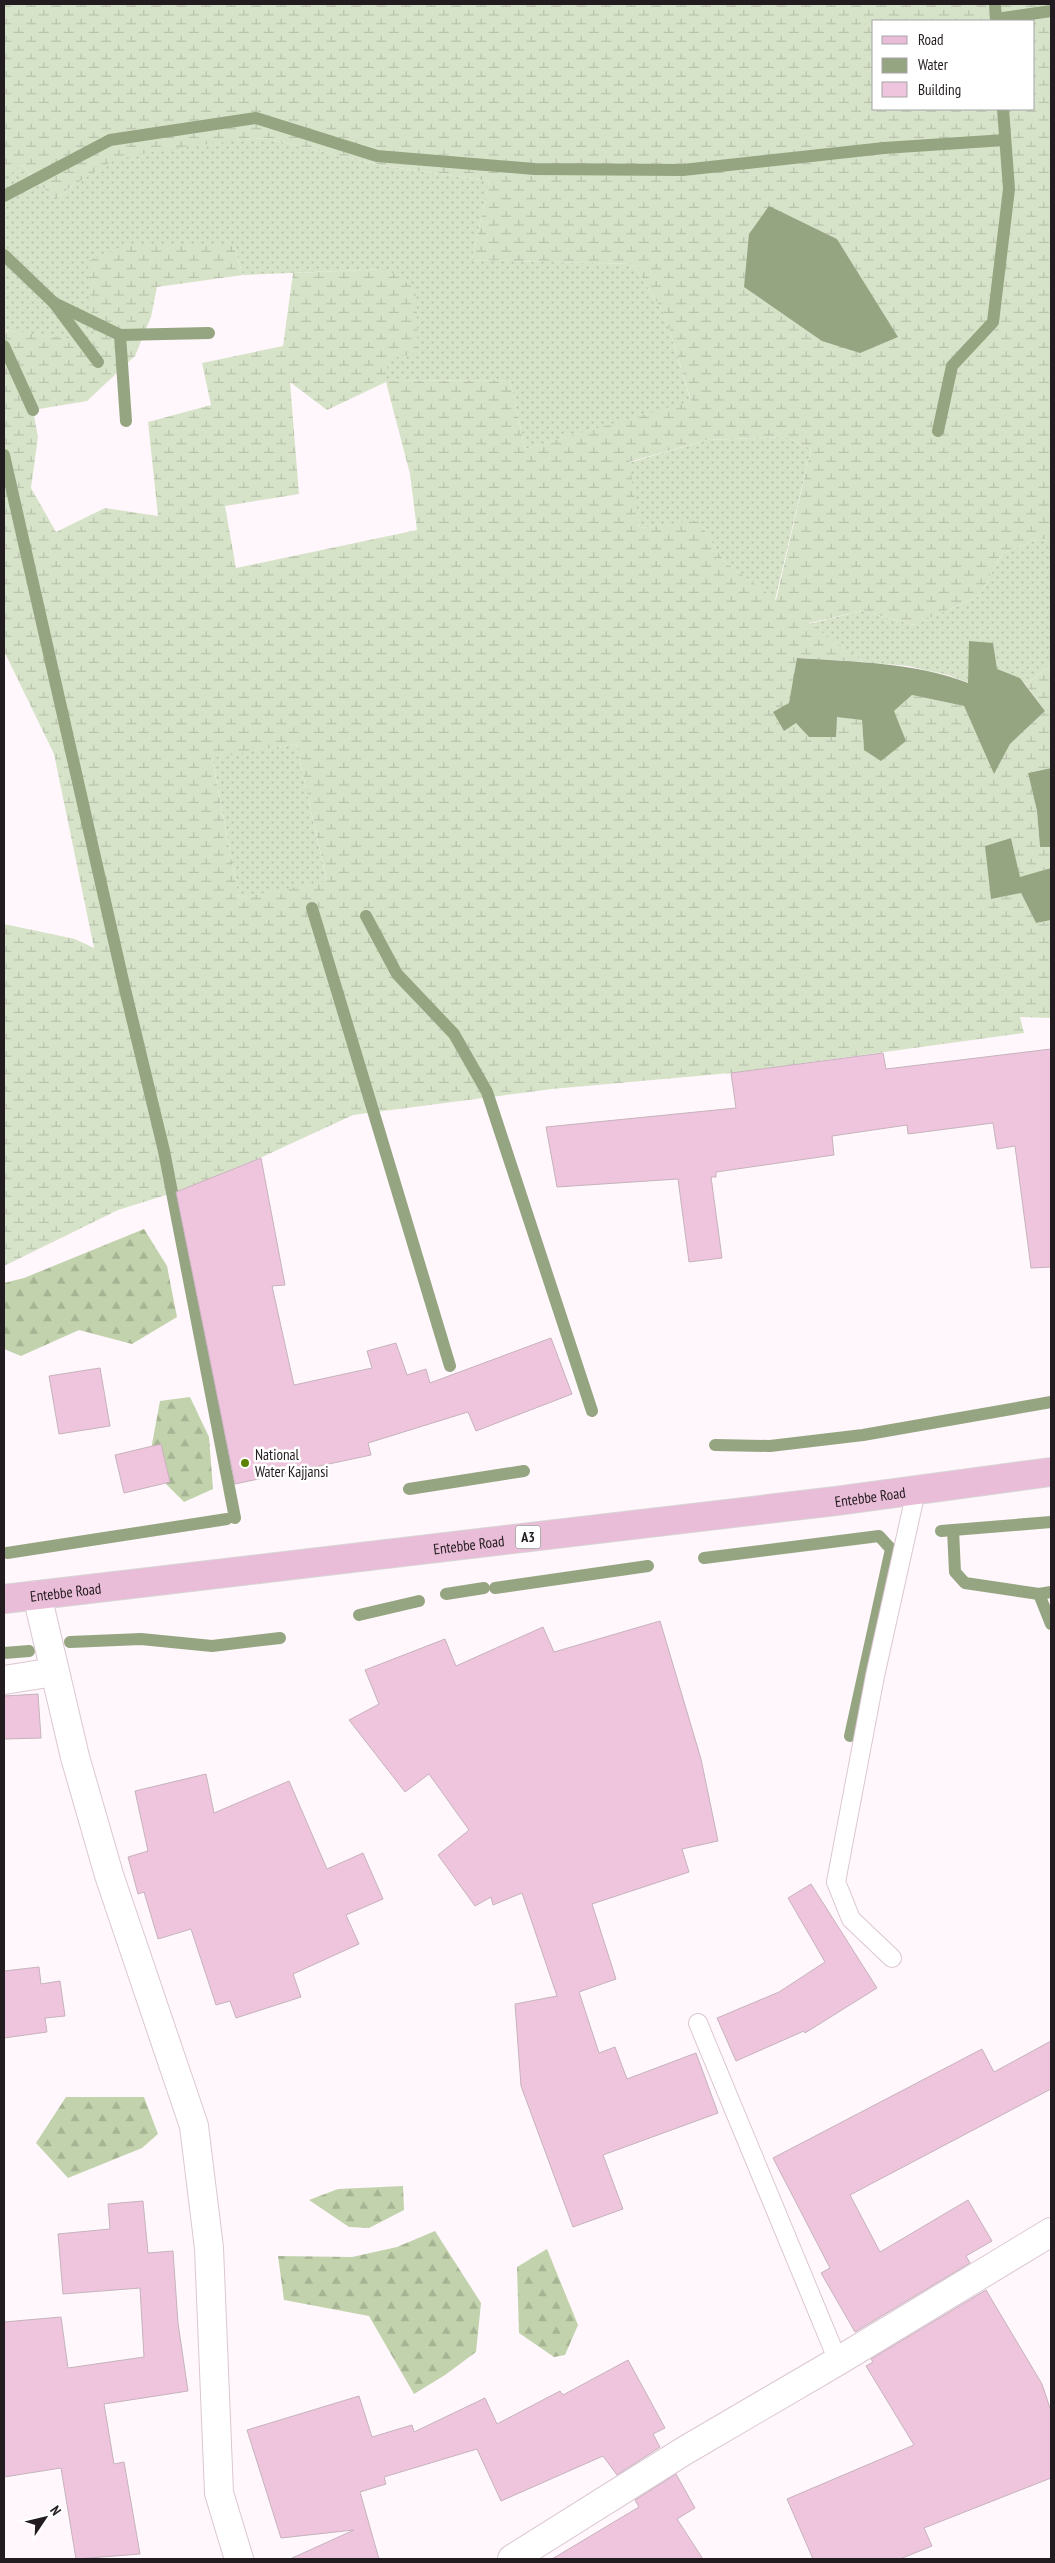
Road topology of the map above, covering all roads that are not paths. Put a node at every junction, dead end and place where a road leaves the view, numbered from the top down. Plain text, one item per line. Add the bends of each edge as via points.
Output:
1 (1051, 1472) edge
2 (916, 1490) junction
3 (37, 1595) junction
4 (4, 1599) edge
5 (54, 1672) junction
6 (4, 1680) edge
7 (892, 1958) dead end
8 (698, 2023) dead end
9 (1051, 2232) edge
10 (838, 2361) junction
11 (239, 2559) edge
12 (512, 2559) edge

1 - 2 main road, Entebbe Road / A3
2 - 3 main road, Entebbe Road / A3
2 - 7 lane via 875,1676 836,1882 851,1919
3 - 4 main road, Entebbe Road / A3
3 - 5 street
5 - 6 street
5 - 11 street via 74,1757 109,1875 194,2126 209,2248 219,2493
8 - 10 lane
9 - 10 street
10 - 12 street via 684,2451

